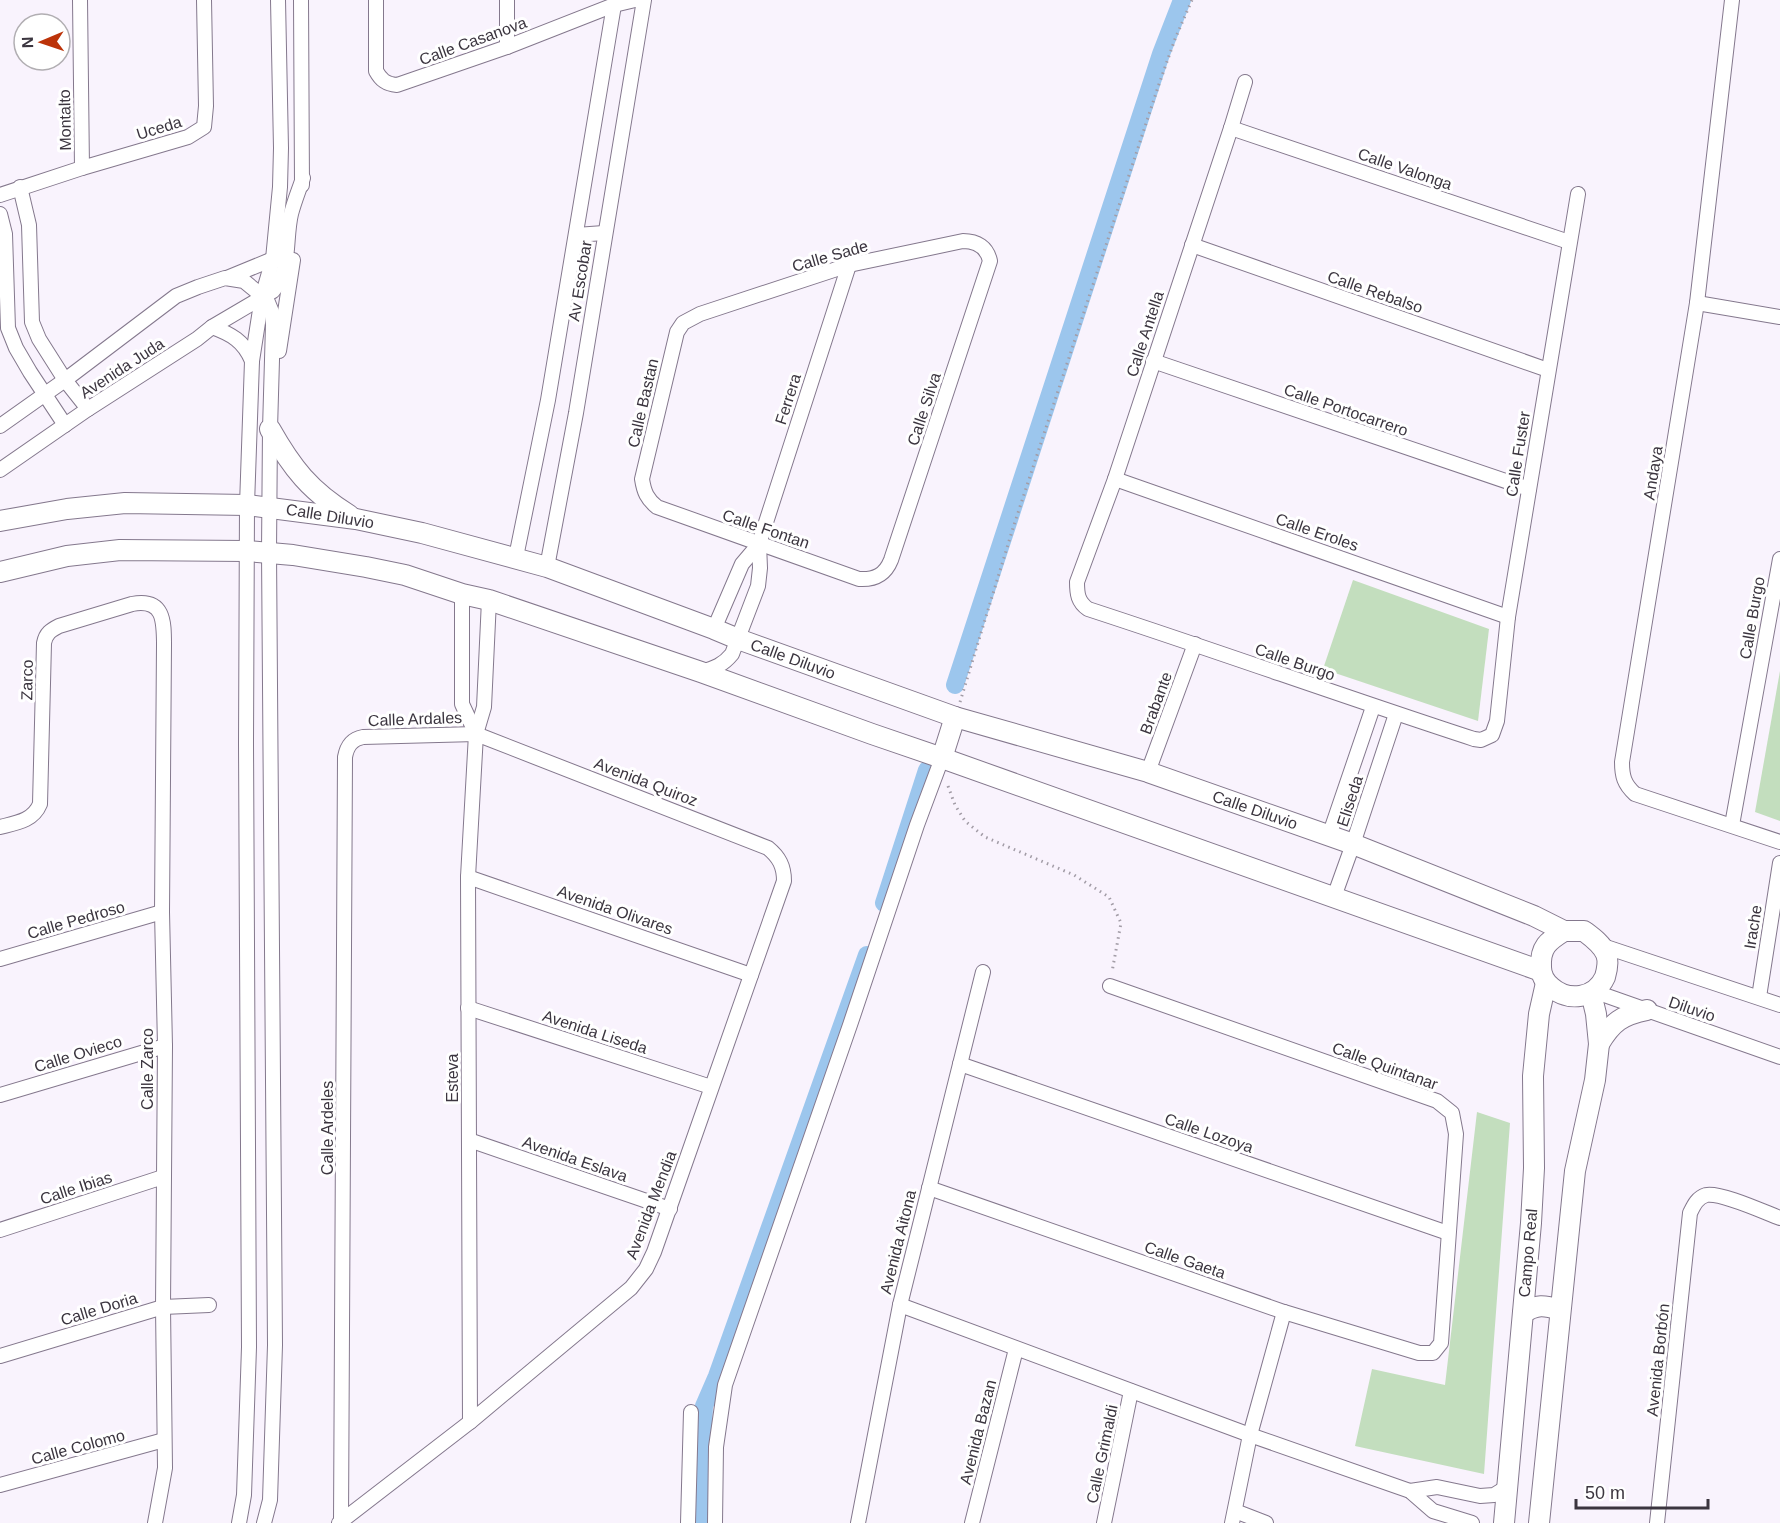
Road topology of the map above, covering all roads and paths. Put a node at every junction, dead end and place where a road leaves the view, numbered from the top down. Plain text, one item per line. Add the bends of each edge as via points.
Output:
1 (80, 0) edge
2 (204, 0) edge
3 (278, 0) edge
4 (301, 0) edge
5 (376, 0) edge
6 (507, 0) edge
7 (635, 0) edge
8 (644, 0) edge
9 (1192, 0) edge
10 (1732, 0) edge
11 (616, 3) edge
12 (507, 47) junction
13 (1245, 82) dead end
14 (1232, 128) junction
15 (82, 168) junction
16 (303, 178) junction
17 (20, 187) junction
18 (1578, 194) dead end
19 (0, 195) edge
20 (0, 214) edge
21 (604, 233) junction
22 (576, 236) junction
23 (1569, 242) junction
24 (1192, 245) junction
25 (983, 248) joint
26 (273, 259) junction
27 (849, 265) junction
28 (225, 278) junction
29 (262, 297) junction
30 (1697, 303) junction
31 (1780, 317) edge
32 (688, 319) joint
33 (212, 327) junction
34 (252, 361) junction
35 (1153, 361) junction
36 (1548, 370) junction
37 (65, 380) junction
38 (44, 395) junction
39 (88, 409) junction
40 (270, 419) junction
41 (65, 425) junction
42 (0, 426) edge
43 (0, 470) edge
44 (1115, 479) junction
45 (1528, 489) junction
46 (648, 498) joint
47 (248, 505) junction
48 (270, 506) junction
49 (356, 519) junction
50 (0, 520) edge
51 (759, 544) junction
52 (247, 550) junction
53 (269, 552) junction
54 (516, 557) junction
55 (1780, 559) edge
56 (547, 567) junction
57 (0, 572) edge
58 (877, 577) joint
59 (462, 594) junction
60 (1078, 597) joint
61 (489, 600) junction
62 (161, 615) joint
63 (1508, 617) junction
64 (714, 629) junction
65 (738, 639) junction
66 (1195, 644) junction
67 (701, 672) junction
68 (1373, 707) junction
69 (1396, 714) junction
70 (956, 717) junction
71 (1497, 721) joint
72 (476, 734) junction
73 (356, 738) joint
74 (942, 758) junction
75 (1148, 772) junction
76 (1732, 825) junction
77 (0, 827) edge
78 (1329, 836) junction
79 (1780, 842) edge
80 (1353, 844) junction
81 (1780, 863) edge
82 (468, 876) junction
83 (784, 881) joint
84 (1334, 897) junction
85 (162, 912) junction
86 (1564, 931) junction
87 (1600, 945) junction
88 (0, 960) edge
89 (983, 972) dead end
90 (751, 975) junction
91 (1543, 977) junction
92 (1110, 986) joint
93 (1592, 992) junction
94 (1759, 997) junction
95 (1780, 1005) edge
96 (468, 1008) junction
97 (1647, 1010) junction
98 (1599, 1044) junction
99 (165, 1046) junction
100 (1780, 1057) edge
101 (960, 1064) junction
102 (711, 1087) junction
103 (0, 1095) edge
104 (469, 1140) junction
105 (163, 1177) junction
106 (929, 1188) junction
107 (670, 1209) junction
108 (1780, 1218) edge
109 (0, 1230) edge
110 (1448, 1233) junction
111 (209, 1305) dead end
112 (900, 1305) junction
113 (163, 1307) junction
114 (1560, 1310) junction
115 (1284, 1312) junction
116 (1523, 1314) junction
117 (1017, 1348) junction
118 (1433, 1353) joint
119 (0, 1356) edge
120 (1131, 1391) junction
121 (691, 1412) dead end
122 (470, 1422) junction
123 (1250, 1435) junction
124 (164, 1440) junction
125 (0, 1485) edge
126 (1507, 1487) junction
127 (1410, 1491) junction
128 (1233, 1517) edge
129 (340, 1522) edge
130 (155, 1523) edge
131 (238, 1523) edge
132 (264, 1523) edge
133 (688, 1523) edge
134 (715, 1523) edge
135 (858, 1523) edge
136 (972, 1523) edge
137 (1104, 1523) edge
138 (1266, 1523) edge
139 (1472, 1523) edge
140 (1504, 1523) edge
141 (1539, 1523) edge
142 (1657, 1523) edge

1 - 15 street, Montalto
2 - 15 street, Uceda via 204,127 188,137
3 - 26 street via 281,147
4 - 16 street, Avenida Juda
5 - 12 street, Calle Casanova via 376,71 389,84 404,84
6 - 12 street
7 - 11 street, Calle Casanova
8 - 21 street, Av Escobar
9 - 70 path via 1158,87 1013,528
10 - 30 street, Andaya
11 - 12 street, Calle Casanova
11 - 22 street
13 - 14 street, Calle Antella
14 - 23 street, Calle Valonga
14 - 24 street, Calle Antella
15 - 17 street, Uceda
16 - 29 street, Avenida Juda via 291,215 280,283
16 - 40 street, Avenida Juda
17 - 19 street, Uceda
17 - 37 street via 29,225 32,322
18 - 23 street, Calle Fuster
20 - 38 street via 5,234 8,328
21 - 22 street
21 - 56 street, Av Escobar
22 - 54 street
23 - 36 street, Calle Fuster
24 - 35 street, Calle Antella
24 - 36 street, Calle Rebalso
25 - 27 street, Calle Sade via 963,241
25 - 58 street, Calle Silva via 990,261 889,567
26 - 28 street, Avenida Juda
26 - 29 street
27 - 32 street, Calle Sade
27 - 51 street, Ferrera
28 - 29 street via 244,281
28 - 37 street, Avenida Juda via 176,296
29 - 33 street, Avenida Juda
29 - 34 street
29 - 40 street, Avenida Juda via 270,304 273,325
30 - 31 street
30 - 76 street, Andaya via 1622,773 1635,794
32 - 46 street, Calle Bastan via 676,332 642,479
33 - 34 street via 230,333 247,349
33 - 39 street, Avenida Juda
34 - 47 street
35 - 44 street, Calle Antella
35 - 45 street, Calle Portocarrero
36 - 45 street, Calle Fuster
37 - 38 street, Avenida Juda
37 - 39 street
38 - 41 street
38 - 42 street, Avenida Juda
39 - 41 street, Avenida Juda
40 - 48 street, Avenida Juda
40 - 49 street via 286,457 305,482
41 - 43 street, Avenida Juda
44 - 60 street, Calle Antella via 1077,582
44 - 63 street, Calle Eroles
45 - 63 street, Calle Fuster
46 - 51 street, Calle Fontan via 657,507
47 - 48 street, Calle Diluvio
47 - 50 street, Calle Diluvio via 125,504
47 - 52 street
48 - 49 street, Calle Diluvio
48 - 53 street, Avenida Juda
49 - 54 street, Calle Diluvio
51 - 58 street, Calle Fontan via 859,579
51 - 64 street, Ferrera via 742,564
51 - 65 street, Ferrera via 758,586
52 - 53 street
52 - 57 street via 120,550 67,556
52 - 131 street via 249,1347 244,1495
53 - 59 street via 405,575
53 - 132 street, Avenida Juda via 275,1345 270,1500
54 - 56 street, Calle Diluvio
55 - 76 street, Calle Burgo
56 - 64 street, Calle Diluvio
59 - 61 street
59 - 72 street, Esteva via 462,704
60 - 66 street, Calle Burgo via 1088,609
61 - 67 street
61 - 72 street, Esteva via 484,707
62 - 77 street, Zarco via 151,603 141,602 60,626 45,636 40,804 26,820
62 - 85 street, Calle Zarco
63 - 71 street, Calle Fuster
64 - 65 street, Calle Diluvio
65 - 67 street, Ferrera via 725,662
65 - 70 street, Calle Diluvio
66 - 68 street, Calle Burgo
66 - 75 street, Brabante
67 - 74 street
68 - 69 street, Calle Burgo
68 - 78 street, Eliseda
69 - 71 street, Calle Burgo via 1481,740 1492,735
69 - 80 street, Eliseda
70 - 74 street
70 - 75 street, Calle Diluvio
72 - 73 street, Calle Ardales
72 - 82 street, Esteva
72 - 83 street, Avenida Quiroz via 768,848 780,860
73 - 129 street, Calle Ardeles via 347,747 345,757
74 - 84 street
74 - 92 path via 949,792 965,821 985,837 1074,875 1109,897 1121,923
74 - 134 street via 725,1386 716,1447
75 - 78 street, Calle Diluvio
76 - 79 street, Andaya
78 - 80 street, Calle Diluvio
80 - 84 street, Eliseda
80 - 86 street, Calle Diluvio
81 - 94 street, Irache
82 - 90 street, Avenida Olivares
82 - 96 street, Esteva
83 - 90 street, Avenida Mendia
84 - 91 street
85 - 88 street, Calle Pedroso
85 - 99 street, Calle Zarco
86 - 87 street via 1584,931
86 - 91 street via 1549,940 1541,954
87 - 93 street via 1607,955 1607,970 1602,984
87 - 94 street, Diluvio
89 - 101 street, Avenida Aitona
90 - 102 street, Avenida Mendia
91 - 93 street via 1558,994 1574,998
91 - 116 street, Campo Real via 1533,1076 1534,1168
92 - 110 street, Calle Quintanar via 1437,1101 1452,1113 1456,1134
93 - 97 street, Diluvio
93 - 98 street
94 - 95 street, Diluvio
96 - 102 street, Avenida Liseda
96 - 104 street, Esteva
97 - 98 street via 1613,1024
97 - 100 street, Diluvio
98 - 114 street via 1575,1171
99 - 103 street, Calle Ovieco
99 - 105 street, Calle Zarco
101 - 106 street, Avenida Aitona
101 - 110 street, Calle Lozoya
102 - 107 street, Avenida Mendia
104 - 107 street, Avenida Eslava
104 - 122 street, Esteva
105 - 109 street, Calle Ibias
105 - 113 street, Calle Zarco
106 - 112 street, Avenida Aitona
106 - 115 street, Calle Gaeta
107 - 122 street, Avenida Mendia via 646,1269 631,1288
108 - 142 street, Avenida Borbón via 1718,1195 1696,1201 1690,1213
110 - 118 street, Calle Quintanar via 1441,1343
111 - 113 street, Calle Doria
112 - 117 street
112 - 135 street, Avenida Aitona
113 - 119 street, Calle Doria
113 - 124 street, Calle Zarco
114 - 116 street via 1546,1305
114 - 141 street
115 - 118 street, Calle Gaeta via 1419,1353
115 - 123 street
116 - 126 street, Campo Real
117 - 120 street
117 - 136 street, Avenida Bazan
120 - 123 street
120 - 137 street, Calle Grimaldi
121 - 133 street
122 - 129 street, Avenida Mendia
123 - 127 street
123 - 128 street
124 - 125 street, Calle Colomo
124 - 130 street, Calle Zarco via 163,1482
126 - 127 street via 1494,1495 1480,1496 1437,1487
126 - 140 street, Campo Real
127 - 139 street via 1433,1511
128 - 138 street

